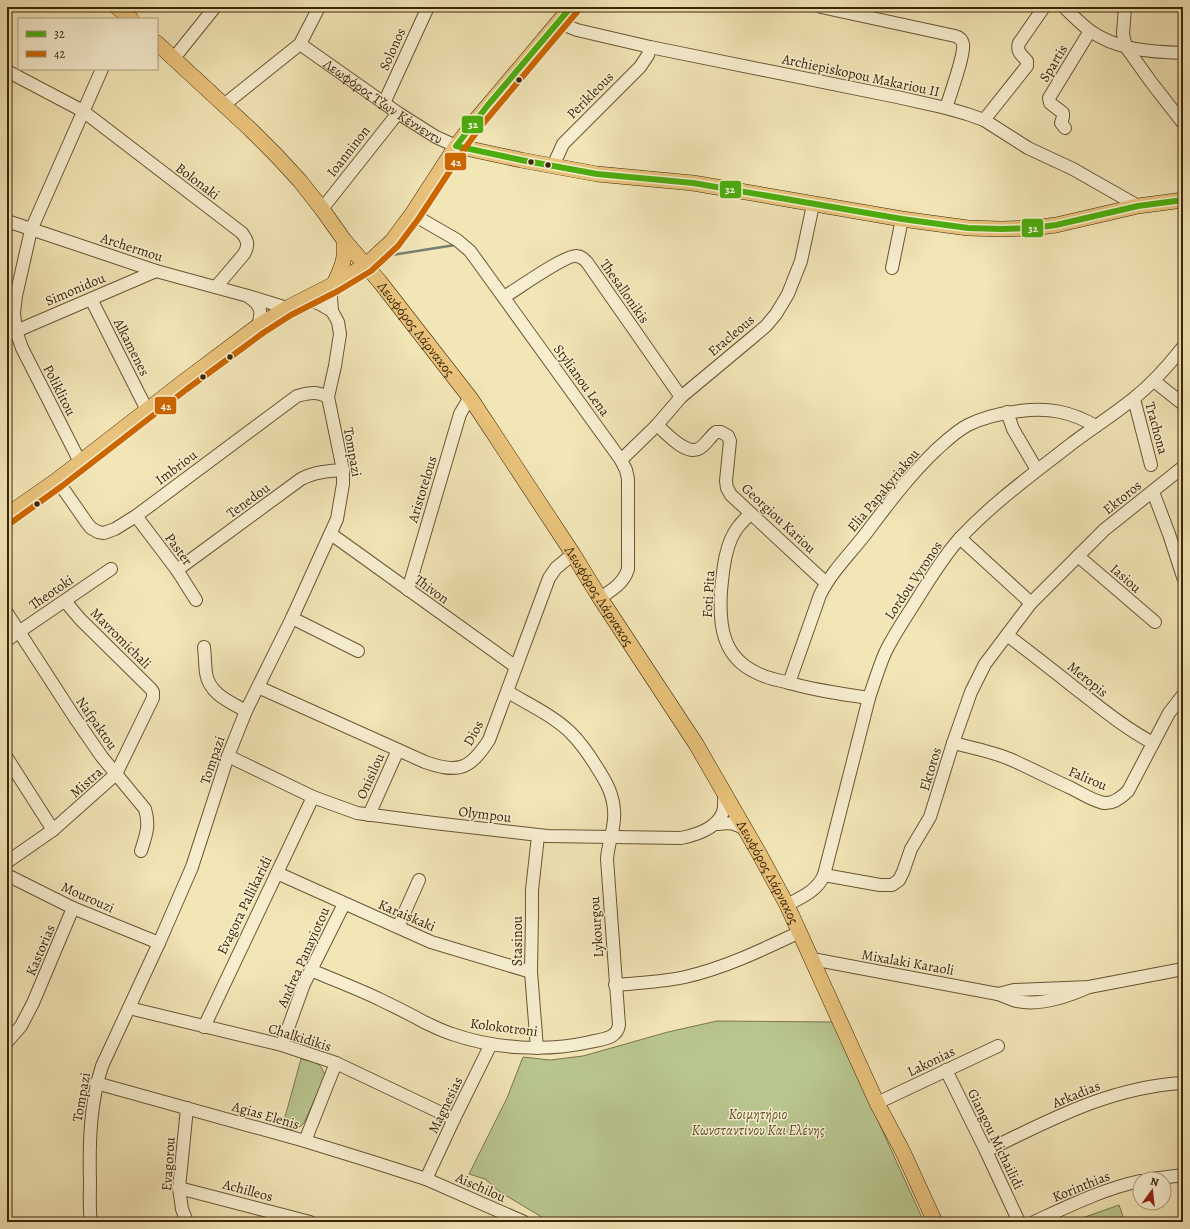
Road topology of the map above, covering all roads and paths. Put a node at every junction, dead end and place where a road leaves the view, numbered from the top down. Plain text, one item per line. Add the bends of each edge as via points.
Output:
1 (215, 7) edge
2 (319, 7) edge
3 (428, 7) edge
4 (571, 7) edge
5 (822, 7) edge
6 (1044, 7) edge
7 (1064, 7) edge
8 (1125, 7) edge
9 (559, 22) junction
10 (1090, 31) junction
11 (158, 44) edge
12 (300, 44) junction
13 (1126, 46) junction
14 (650, 47) junction
15 (1179, 53) edge
16 (174, 58) junction
17 (102, 70) edge
18 (1142, 70) junction
19 (7, 71) edge
20 (384, 103) junction
21 (225, 104) junction
22 (946, 108) junction
23 (83, 111) junction
24 (398, 113) junction
25 (984, 120) junction
26 (1183, 123) edge
27 (1065, 128) dead end
28 (456, 146) junction
29 (553, 166) junction
30 (1183, 200) edge
31 (813, 205) junction
32 (1138, 206) junction
33 (322, 209) junction
34 (412, 214) junction
35 (902, 219) junction
36 (7, 221) edge
37 (32, 230) junction
38 (344, 240) junction
39 (366, 265) junction
40 (892, 268) dead end
41 (156, 271) junction
42 (333, 285) junction
43 (216, 287) junction
44 (12, 294) edge
45 (248, 296) junction
46 (504, 297) junction
47 (91, 298) junction
48 (306, 299) junction
49 (287, 308) junction
50 (332, 311) junction
51 (258, 326) junction
52 (12, 333) edge
53 (1183, 347) edge
54 (1154, 381) junction
55 (328, 397) junction
56 (680, 397) junction
57 (1134, 399) junction
58 (471, 400) junction
59 (1183, 404) edge
60 (147, 410) junction
61 (1007, 412) junction
62 (657, 426) junction
63 (1096, 426) junction
64 (621, 460) junction
65 (80, 462) junction
66 (1151, 464) dead end
67 (1183, 467) edge
68 (343, 470) junction
69 (1037, 470) junction
70 (57, 480) junction
71 (1153, 492) junction
72 (8, 511) edge
73 (750, 514) junction
74 (136, 516) junction
75 (331, 534) junction
76 (960, 538) junction
77 (573, 554) junction
78 (1078, 556) junction
79 (111, 569) dead end
80 (177, 570) junction
81 (1183, 577) edge
82 (826, 583) junction
83 (408, 590) junction
84 (600, 598) junction
85 (196, 600) dead end
86 (66, 601) junction
87 (1031, 603) junction
88 (7, 613) edge
89 (292, 618) junction
90 (1155, 622) dead end
91 (19, 632) junction
92 (1006, 635) junction
93 (7, 640) edge
94 (204, 647) dead end
95 (358, 651) dead end
96 (516, 668) junction
97 (789, 683) junction
98 (258, 688) junction
99 (508, 692) junction
100 (1183, 695) edge
101 (153, 698) joint
102 (869, 698) junction
103 (246, 711) junction
104 (953, 743) junction
105 (1153, 743) junction
106 (398, 750) junction
107 (228, 756) junction
108 (7, 758) edge
109 (116, 774) junction
110 (724, 793) junction
111 (313, 797) junction
112 (736, 813) junction
113 (369, 815) junction
114 (718, 824) junction
115 (54, 830) junction
116 (746, 830) junction
117 (705, 831) junction
118 (538, 836) junction
119 (612, 836) junction
120 (141, 851) dead end
121 (7, 862) edge
122 (277, 873) junction
123 (824, 874) junction
124 (7, 875) edge
125 (418, 880) dead end
126 (344, 904) junction
127 (787, 905) junction
128 (73, 908) junction
129 (398, 927) junction
130 (800, 932) junction
131 (159, 943) junction
132 (812, 959) junction
133 (1183, 969) edge
134 (311, 970) junction
135 (531, 972) junction
136 (615, 985) junction
137 (129, 1008) junction
138 (618, 1017) joint
139 (204, 1027) junction
140 (7, 1042) edge
141 (491, 1044) junction
142 (282, 1045) junction
143 (998, 1046) dead end
144 (536, 1048) junction
145 (336, 1063) junction
146 (946, 1070) junction
147 (96, 1083) junction
148 (1183, 1083) edge
149 (877, 1103) junction
150 (187, 1108) junction
151 (454, 1119) junction
152 (305, 1141) junction
153 (986, 1151) junction
154 (1183, 1176) edge
155 (1172, 1177) edge
156 (426, 1179) junction
157 (1132, 1183) edge
158 (179, 1188) junction
159 (91, 1222) edge
160 (187, 1222) edge
161 (310, 1222) edge
162 (524, 1222) edge
163 (935, 1222) edge
164 (1019, 1222) edge
165 (1034, 1222) edge

1 - 16 street
2 - 12 street
3 - 20 street, Solonos
4 - 9 main road
5 - 22 street via 961,39 962,52
6 - 25 street via 1018,46 1020,54 1027,61 1027,66
7 - 10 street
8 - 13 street via 1123,34
9 - 14 street, Archiepiskopou Makariou II via 577,30
9 - 28 main road
10 - 13 street via 1108,41
10 - 27 street, Spartis via 1049,98 1050,103 1063,113 1060,124
11 - 16 main road, Λεωφόρος Λάρνακος
12 - 20 street, Λεωφόρος Τζων Κέννεντυ
12 - 21 street
13 - 15 street via 1141,50
13 - 18 street
14 - 22 street, Archiepiskopou Makariou II
14 - 29 street, Perikleous via 640,67 563,144
15 - 18 street via 1149,58
16 - 21 main road, Λεωφόρος Λάρνακος
17 - 23 street
18 - 26 street
19 - 23 street, Bolonaki
20 - 24 street, Λεωφόρος Τζων Κέννεντυ
21 - 33 main road, Λεωφόρος Λάρνακος via 276,155
22 - 25 street, Archiepiskopou Makariou II
23 - 37 street
23 - 43 street, Bolonaki via 247,239 244,254
24 - 28 street, Λεωφόρος Τζων Κέννεντυ via 436,137
24 - 33 street, Ioanninon
25 - 32 street, Archiepiskopou Makariou II via 1028,148
28 - 29 main road, Λεωφόρος Τζων Κέννεντυ
28 - 34 main road
29 - 31 main road, Λεωφόρος Τζων Κέννεντυ via 597,174 708,185
30 - 32 main road, Λεωφόρος Τζων Κέννεντυ
31 - 35 main road, Λεωφόρος Τζων Κέννεντυ
31 - 56 street, Eracleous via 801,261 788,294 776,314 766,326
32 - 35 main road, Λεωφόρος Τζων Κέννεντυ via 1069,223 1033,228 968,228
33 - 38 main road, Λεωφόρος Λάρνακος
34 - 39 main road via 392,241
34 - 46 street, Stylianou Lena via 465,246
35 - 40 street
36 - 37 street, Archermou
37 - 41 street, Archermou
37 - 44 street
38 - 39 main road, Λεωφόρος Λάρνακος
38 - 42 main road via 345,256
39 - 42 main road
39 - 58 main road, Λεωφόρος Λάρνακος
41 - 43 street, Archermou
41 - 47 street, Simonidou
42 - 48 main road
42 - 50 street, Tompazi
43 - 45 street, Archermou
44 - 52 street
45 - 49 street, Archermou
45 - 51 street via 260,307 261,317
46 - 56 street, Thesallonikis via 562,261 573,256 583,258
46 - 64 street, Stylianou Lena
47 - 52 street, Simonidou
47 - 60 street, Alkamenes
48 - 49 main road
48 - 50 street
49 - 51 main road
50 - 55 street, Tompazi via 338,322 340,334
51 - 60 main road
52 - 65 street, Poliklitou
53 - 54 street, Lordou Vyronos
54 - 57 street, Lordou Vyronos
54 - 59 street
55 - 68 street, Tompazi
55 - 74 street, Imbriou via 319,393 297,396
56 - 62 street, Eracleous
57 - 63 street, Lordou Vyronos
57 - 66 street, Trachona
58 - 77 main road, Λεωφόρος Λάρνακος
58 - 83 street, Aristotelous via 460,414
60 - 65 main road
61 - 63 street, Elia Papakyriakou via 1048,409 1081,418
61 - 69 street via 1013,429
61 - 82 street, Elia Papakyriakou via 968,425 940,446 892,498
62 - 64 street, Eracleous
62 - 73 street, Georgiou Kariou via 681,446 690,450 699,449 716,432 728,436 730,441 726,488
63 - 69 street, Lordou Vyronos
64 - 84 street, Stylianou Lena via 628,478 628,569 615,589
65 - 70 main road
67 - 71 street, Ektoros
68 - 75 street, Tompazi via 341,500
68 - 80 street, Tenedou via 322,472 301,479
69 - 76 street, Lordou Vyronos
70 - 72 main road
70 - 74 street, Imbriou via 87,523 98,532 104,533 115,529
71 - 78 street, Ektoros via 1104,530
71 - 81 street
73 - 82 street, Georgiou Kariou
73 - 97 street, Foti Pita via 737,528 726,556 720,603 722,631 725,641 740,662 762,676
74 - 80 street, Paster
75 - 83 street, Thivon
75 - 89 street, Tompazi
76 - 87 street
76 - 102 street, Lordou Vyronos via 895,634
77 - 84 main road, Λεωφόρος Λάρνακος
77 - 96 street, Dios via 556,568 549,578
78 - 87 street, Ektoros
78 - 90 street, Iasiou
79 - 86 street, Theotoki
80 - 85 street, Paster
82 - 97 street, Elia Papakyriakou
83 - 96 street, Thivon
84 - 110 main road, Λεωφόρος Λάρνακος via 696,744
86 - 91 street, Theotoki
86 - 101 street, Mavromichali via 80,619 151,689
87 - 92 street, Ektoros
88 - 91 street, Nafpaktou
89 - 95 street
89 - 98 street, Tompazi
91 - 93 street, Theotoki
91 - 109 street, Nafpaktou via 84,731
92 - 104 street, Ektoros via 978,677
92 - 105 street, Meropis via 1099,707
94 - 103 street via 206,673 211,686 226,700
96 - 99 street, Dios
97 - 102 street, Foti Pita via 823,692
98 - 103 street, Tompazi
98 - 106 street, Dios
99 - 106 street, Dios via 489,740 476,758 466,765 448,768 425,762
99 - 119 street, Lykourgou via 569,731 584,748 608,784 614,820
100 - 105 street, Falirou
101 - 109 street, Mistra
102 - 123 street, Lordou Vyronos
103 - 107 street, Tompazi
104 - 105 street, Falirou via 1012,760 1105,803 1116,801 1128,791
104 - 123 street, Ektoros via 930,817 911,849 899,880 892,884 880,885
106 - 113 street, Onisilou
107 - 111 street, Olympou
107 - 131 street, Tompazi via 192,867
108 - 115 street
109 - 115 street, Mistra
109 - 120 street, Nafpaktou via 145,809 148,819 147,830
110 - 112 main road, Λεωφόρος Λάρνακος
110 - 117 street, Olympou via 723,813
111 - 113 street, Olympou via 346,810
111 - 122 street, Evagora Pallikaridi
112 - 114 street
112 - 116 main road, Λεωφόρος Λάρνακος
113 - 118 street, Olympou
114 - 116 street via 730,822
114 - 117 street
115 - 121 street, Mistra
116 - 127 main road, Λεωφόρος Λάρνακος
117 - 119 street, Olympou via 681,838
118 - 119 street, Olympou
118 - 135 street, Stasinou via 532,890
119 - 136 street, Lykourgou via 607,859
122 - 126 street, Karaiskaki
122 - 139 street, Evagora Pallikaridi
123 - 127 street, Lordou Vyronos via 815,889
124 - 128 street, Mourouzi
125 - 129 street
126 - 129 street, Karaiskaki
126 - 134 street, Andrea Panayiotou
127 - 130 main road, Λεωφόρος Λάρνακος
128 - 131 street, Mourouzi
128 - 140 street, Kastorias via 33,1003 21,1026
129 - 135 street, Karaiskaki via 431,942
130 - 132 main road, Λεωφόρος Λάρνακος
130 - 136 street via 727,964 686,977
131 - 137 street, Tompazi
132 - 133 street, Mixalaki Karaoli via 998,994 1014,990 1032,996 1039,1002 1089,988
132 - 149 main road, Λεωφόρος Λάρνακος
134 - 141 street, Kolokotroni via 451,1034
134 - 142 street, Andrea Panayiotou
135 - 144 street, Stasinou
136 - 138 street, Lykourgou
137 - 139 street, Chalkidikis
137 - 147 street, Tompazi
138 - 144 street, Kolokotroni via 618,1029 613,1036 575,1046
139 - 142 street, Chalkidikis
141 - 144 street, Kolokotroni
141 - 151 street, Magnesias
142 - 145 street, Chalkidikis
143 - 146 street, Lakonias
145 - 151 street, Chalkidikis
145 - 152 street
146 - 149 street, Lakonias
146 - 153 street, Giangou Michailidi
147 - 150 street, Agias Elenis
147 - 159 street, Tompazi via 89,1152
148 - 153 street, Arkadias via 1129,1090 1094,1102
149 - 163 main road, Λεωφόρος Λάρνακος
150 - 152 street, Agias Elenis
150 - 158 street, Evagorou
151 - 156 street, Magnesias
152 - 156 street, Agias Elenis
153 - 164 street, Giangou Michailidi
154 - 155 street
156 - 162 street, Aischilou
157 - 165 street, Korinthias via 1093,1196
158 - 160 street, Evagorou
158 - 161 street, Achilleos

